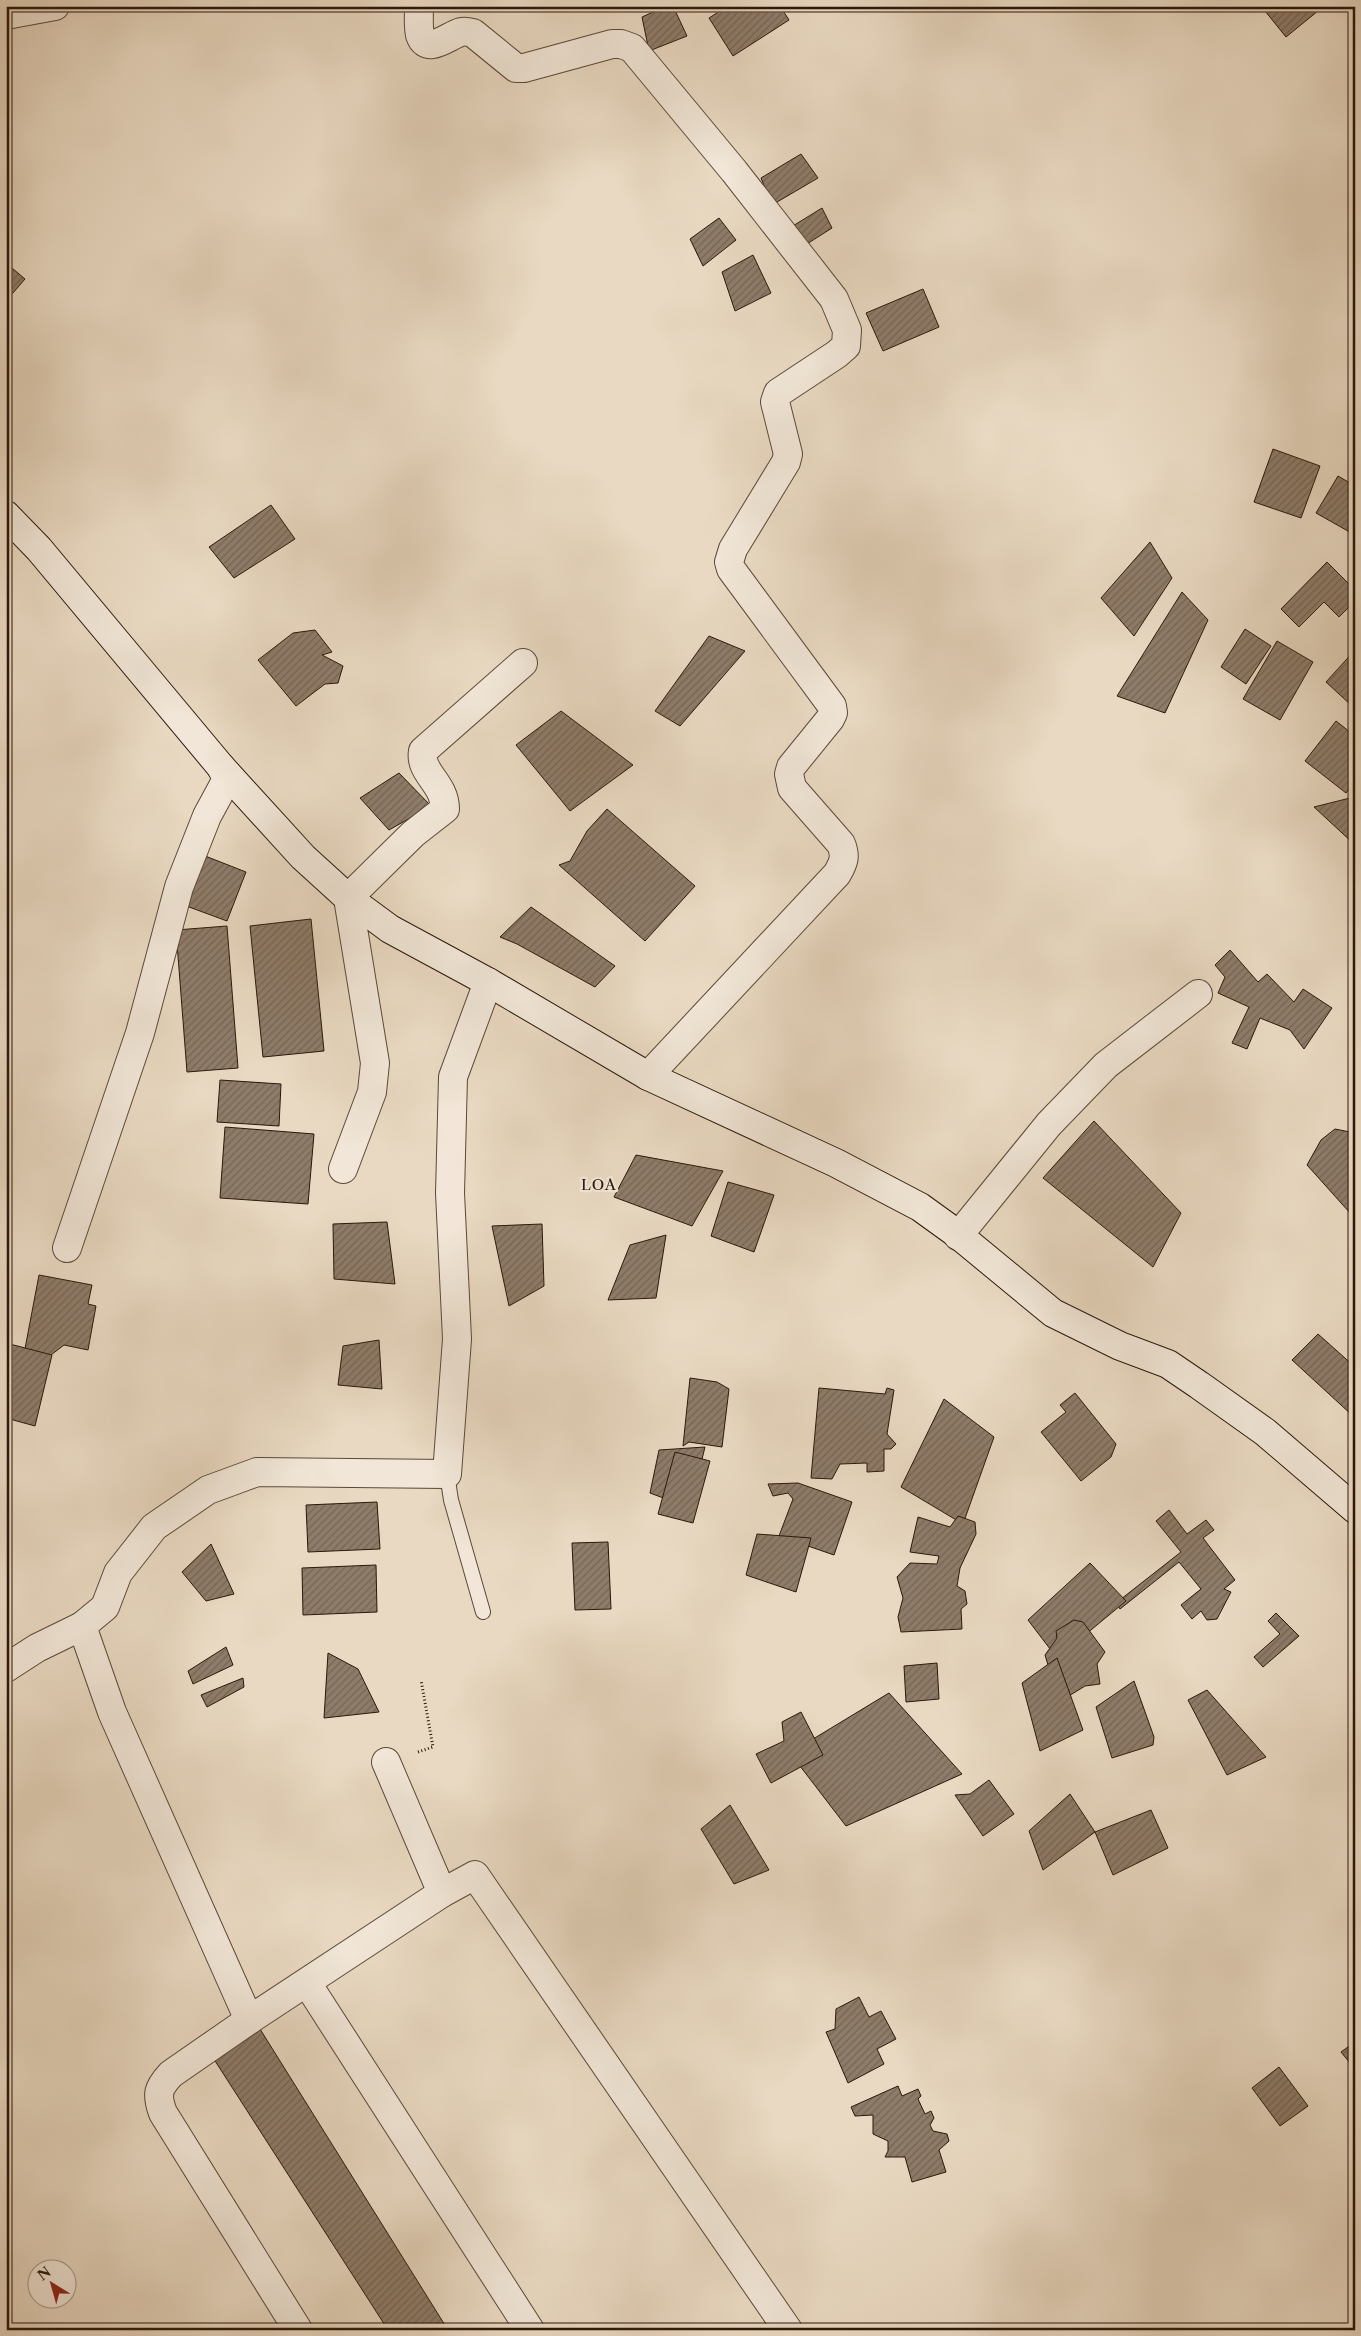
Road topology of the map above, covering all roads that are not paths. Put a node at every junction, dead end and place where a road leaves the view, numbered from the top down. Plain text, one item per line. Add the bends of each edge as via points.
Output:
1 (55, 6) edge
2 (419, 6) edge
3 (6, 15) edge
4 (6, 515) edge
5 (523, 663) dead end
6 (221, 766) junction
7 (348, 898) junction
8 (488, 982) junction
9 (1198, 994) dead end
10 (648, 1076) junction
11 (343, 1169) dead end
12 (958, 1236) junction
13 (67, 1248) dead end
14 (447, 1474) junction
15 (1355, 1509) edge
16 (483, 1612) dead end
17 (82, 1626) junction
18 (11, 1658) edge
19 (386, 1762) road end
20 (442, 1894) junction
21 (307, 1983) junction
22 (249, 2020) junction
23 (298, 2330) edge
24 (530, 2330) edge
25 (788, 2330) edge

1 - 3 street
2 - 10 street via 420,34 429,44 437,44 467,31 516,68 612,44 632,48 834,299 847,330 846,346 778,393 775,402 788,454 786,462 732,549 728,562 832,706 830,719 791,767 789,781 841,844 845,854 837,874
4 - 6 street via 39,549
5 - 7 street via 423,751 421,759 440,788 445,810 413,834
6 - 7 street via 303,857
6 - 13 street via 227,779 207,816 179,886 140,1032
7 - 8 street via 390,929
7 - 11 street via 374,1063 372,1092
8 - 10 street
8 - 14 street via 454,1077 450,1193 457,1339
9 - 12 street via 1106,1065 1049,1124
10 - 12 street via 836,1163 920,1207
12 - 15 street via 1053,1313 1120,1346 1168,1364 1199,1385 1265,1432
14 - 16 lane via 451,1500
14 - 17 street via 258,1472 208,1490 154,1527 118,1573 105,1607
17 - 18 street
17 - 22 street via 112,1712
19 - 20 street
20 - 21 street
20 - 25 street via 476,1875
21 - 22 street
21 - 24 street
22 - 23 street via 171,2074 161,2086 158,2100 162,2113

